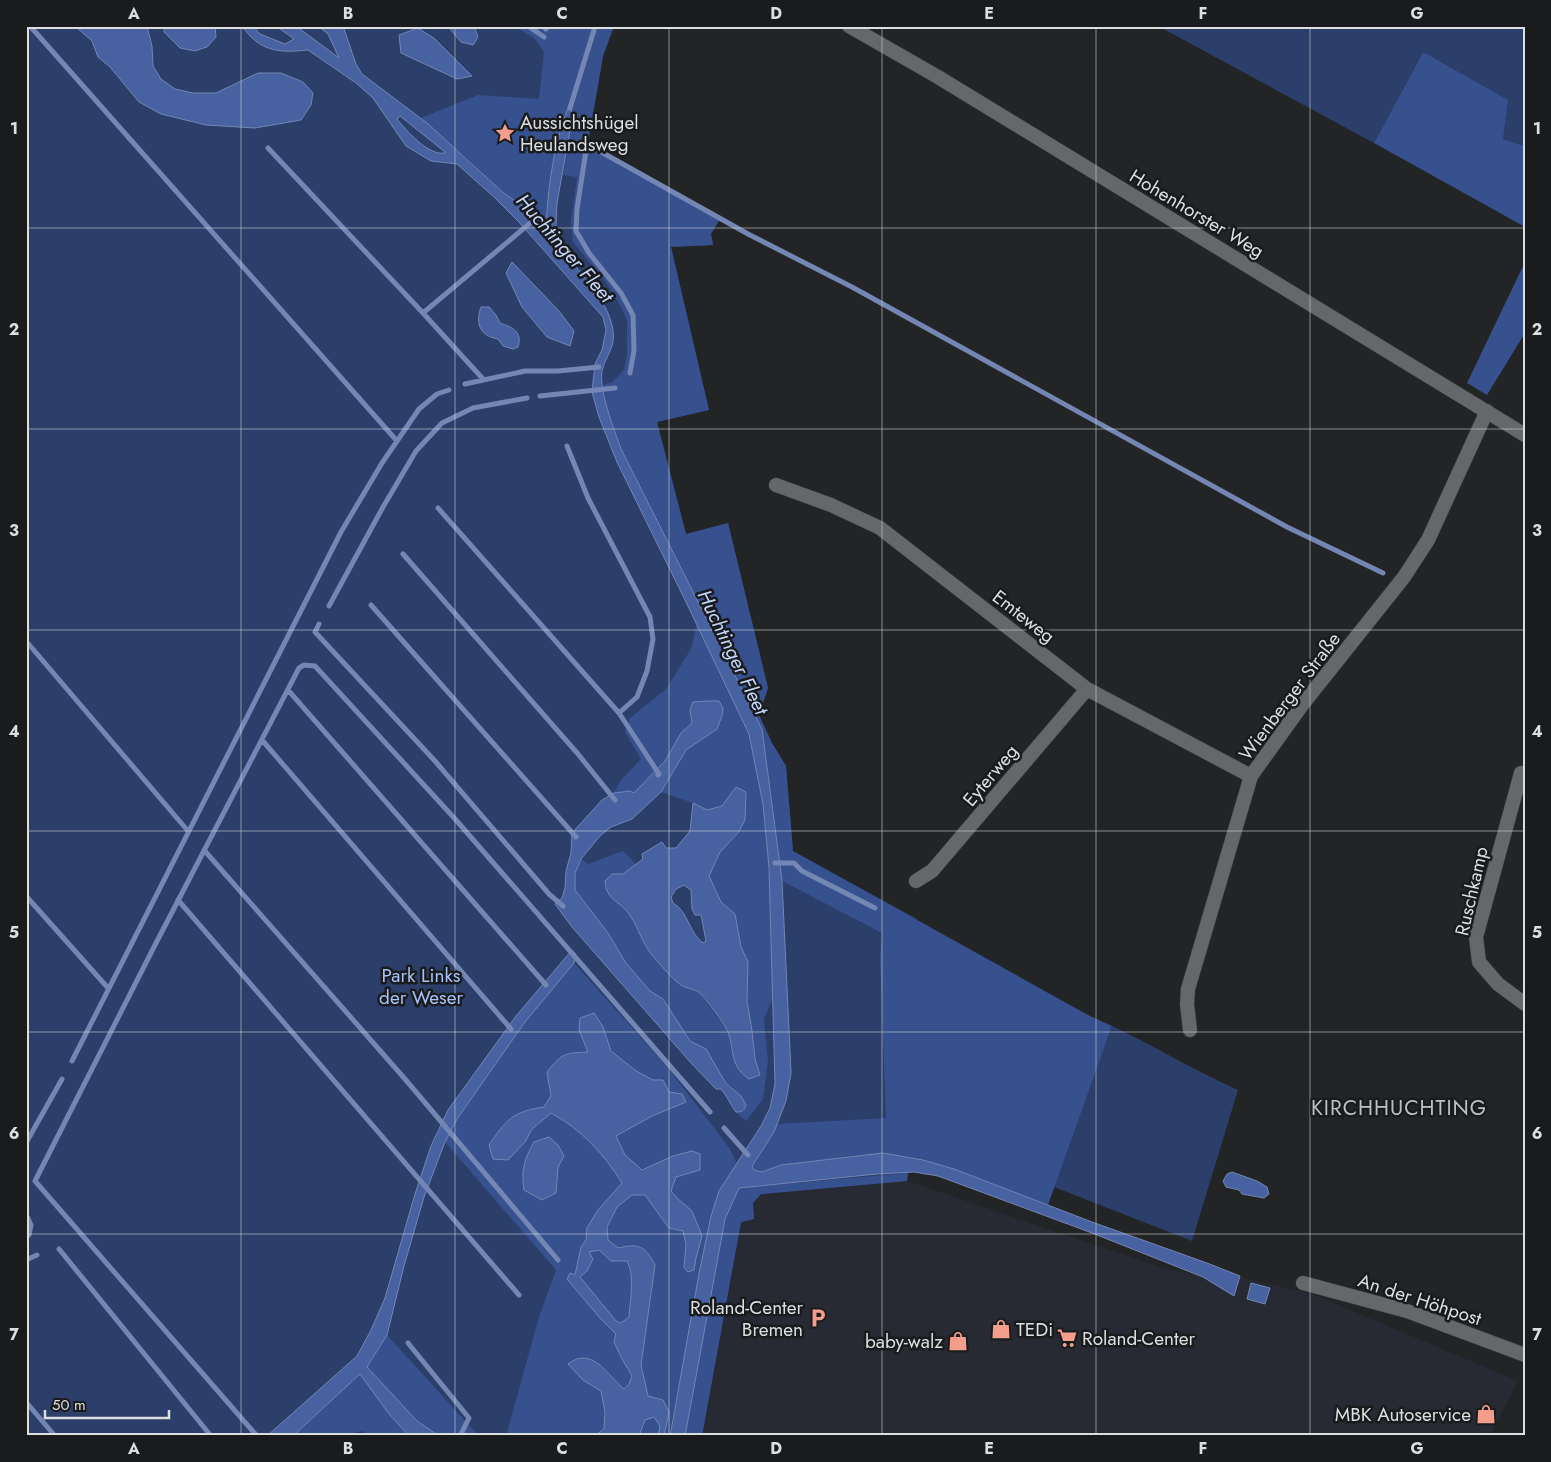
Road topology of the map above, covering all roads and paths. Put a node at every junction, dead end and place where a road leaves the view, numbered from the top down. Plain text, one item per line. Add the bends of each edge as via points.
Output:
1 (849, 26) edge
2 (1487, 411) junction
3 (1525, 435) edge
4 (776, 486) dead end
5 (1087, 688) junction
6 (1525, 775) edge
7 (1252, 776) junction
8 (916, 880) dead end
9 (1525, 1004) edge
10 (1190, 1030) dead end
11 (1303, 1283) dead end
12 (1525, 1355) edge

1 - 2 street, Hohenhorster Weg
2 - 3 street, Hohenhorster Weg
2 - 7 street, Wienberger Straße via 1428,540 1404,577 1302,705
4 - 5 street, Emteweg via 831,505 880,528
5 - 7 street, Emteweg
5 - 8 street, Eyterweg via 932,871
6 - 9 street, Ruschkamp via 1521,773 1476,938 1479,962 1498,984
7 - 10 street, Wienberger Straße via 1188,989 1186,1004
11 - 12 street, An der Höhpost via 1407,1311

